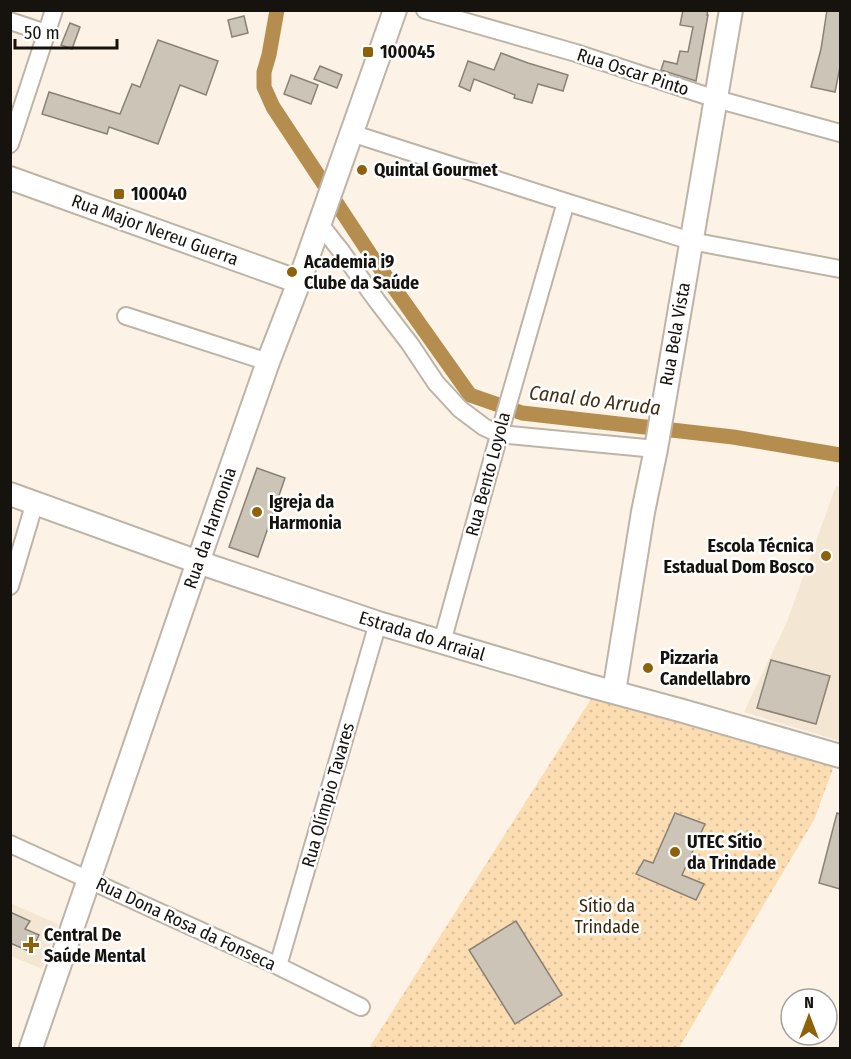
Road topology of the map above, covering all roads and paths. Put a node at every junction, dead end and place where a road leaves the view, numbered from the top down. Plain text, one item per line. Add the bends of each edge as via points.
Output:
1 (54, 10) edge
2 (425, 10) edge
3 (731, 10) edge
4 (396, 12) edge
5 (10, 21) edge
6 (46, 33) junction
7 (716, 99) junction
8 (351, 133) junction
9 (840, 133) edge
10 (10, 144) edge
11 (10, 178) edge
12 (566, 202) junction
13 (319, 223) junction
14 (691, 241) junction
15 (840, 269) edge
16 (299, 282) junction
17 (126, 316) dead end
18 (268, 362) junction
19 (500, 431) junction
20 (656, 444) junction
21 (10, 494) edge
22 (34, 502) junction
23 (198, 562) junction
24 (10, 586) edge
25 (378, 623) junction
26 (442, 642) junction
27 (615, 692) junction
28 (840, 756) edge
29 (10, 844) edge
30 (89, 880) junction
31 (278, 966) junction
32 (361, 1007) dead end
33 (31, 1048) edge

1 - 6 street
2 - 7 street, Rua Oscar Pinto via 576,53
3 - 7 main road, Rua Bela Vista
4 - 8 main road, Rua da Harmonia
5 - 6 street
6 - 10 street
7 - 9 street, Rua Oscar Pinto
7 - 14 main road, Rua Bela Vista
8 - 12 street
8 - 13 main road, Rua da Harmonia
11 - 16 main road, Rua Major Nereu Guerra
12 - 14 street
12 - 19 street, Rua Bento Loyola
13 - 16 main road, Rua da Harmonia
13 - 19 street via 436,383 484,427
14 - 15 street
14 - 20 main road, Rua Bela Vista
16 - 18 main road, Rua da Harmonia
17 - 18 street
18 - 23 main road, Rua da Harmonia
19 - 20 street
19 - 26 street, Rua Bento Loyola
20 - 27 main road, Rua Bela Vista
21 - 22 main road, Estrada do Arraial
22 - 23 main road, Estrada do Arraial
22 - 24 street
23 - 25 main road, Estrada do Arraial
23 - 30 main road, Rua da Harmonia
25 - 26 main road, Estrada do Arraial
25 - 31 street, Rua Olímpio Tavares
26 - 27 main road, Estrada do Arraial
27 - 28 main road, Estrada do Arraial
29 - 30 street, Rua Dona Rosa da Fonseca
30 - 31 street, Rua Dona Rosa da Fonseca
30 - 33 main road, Rua da Harmonia
31 - 32 street, Rua Dona Rosa da Fonseca

